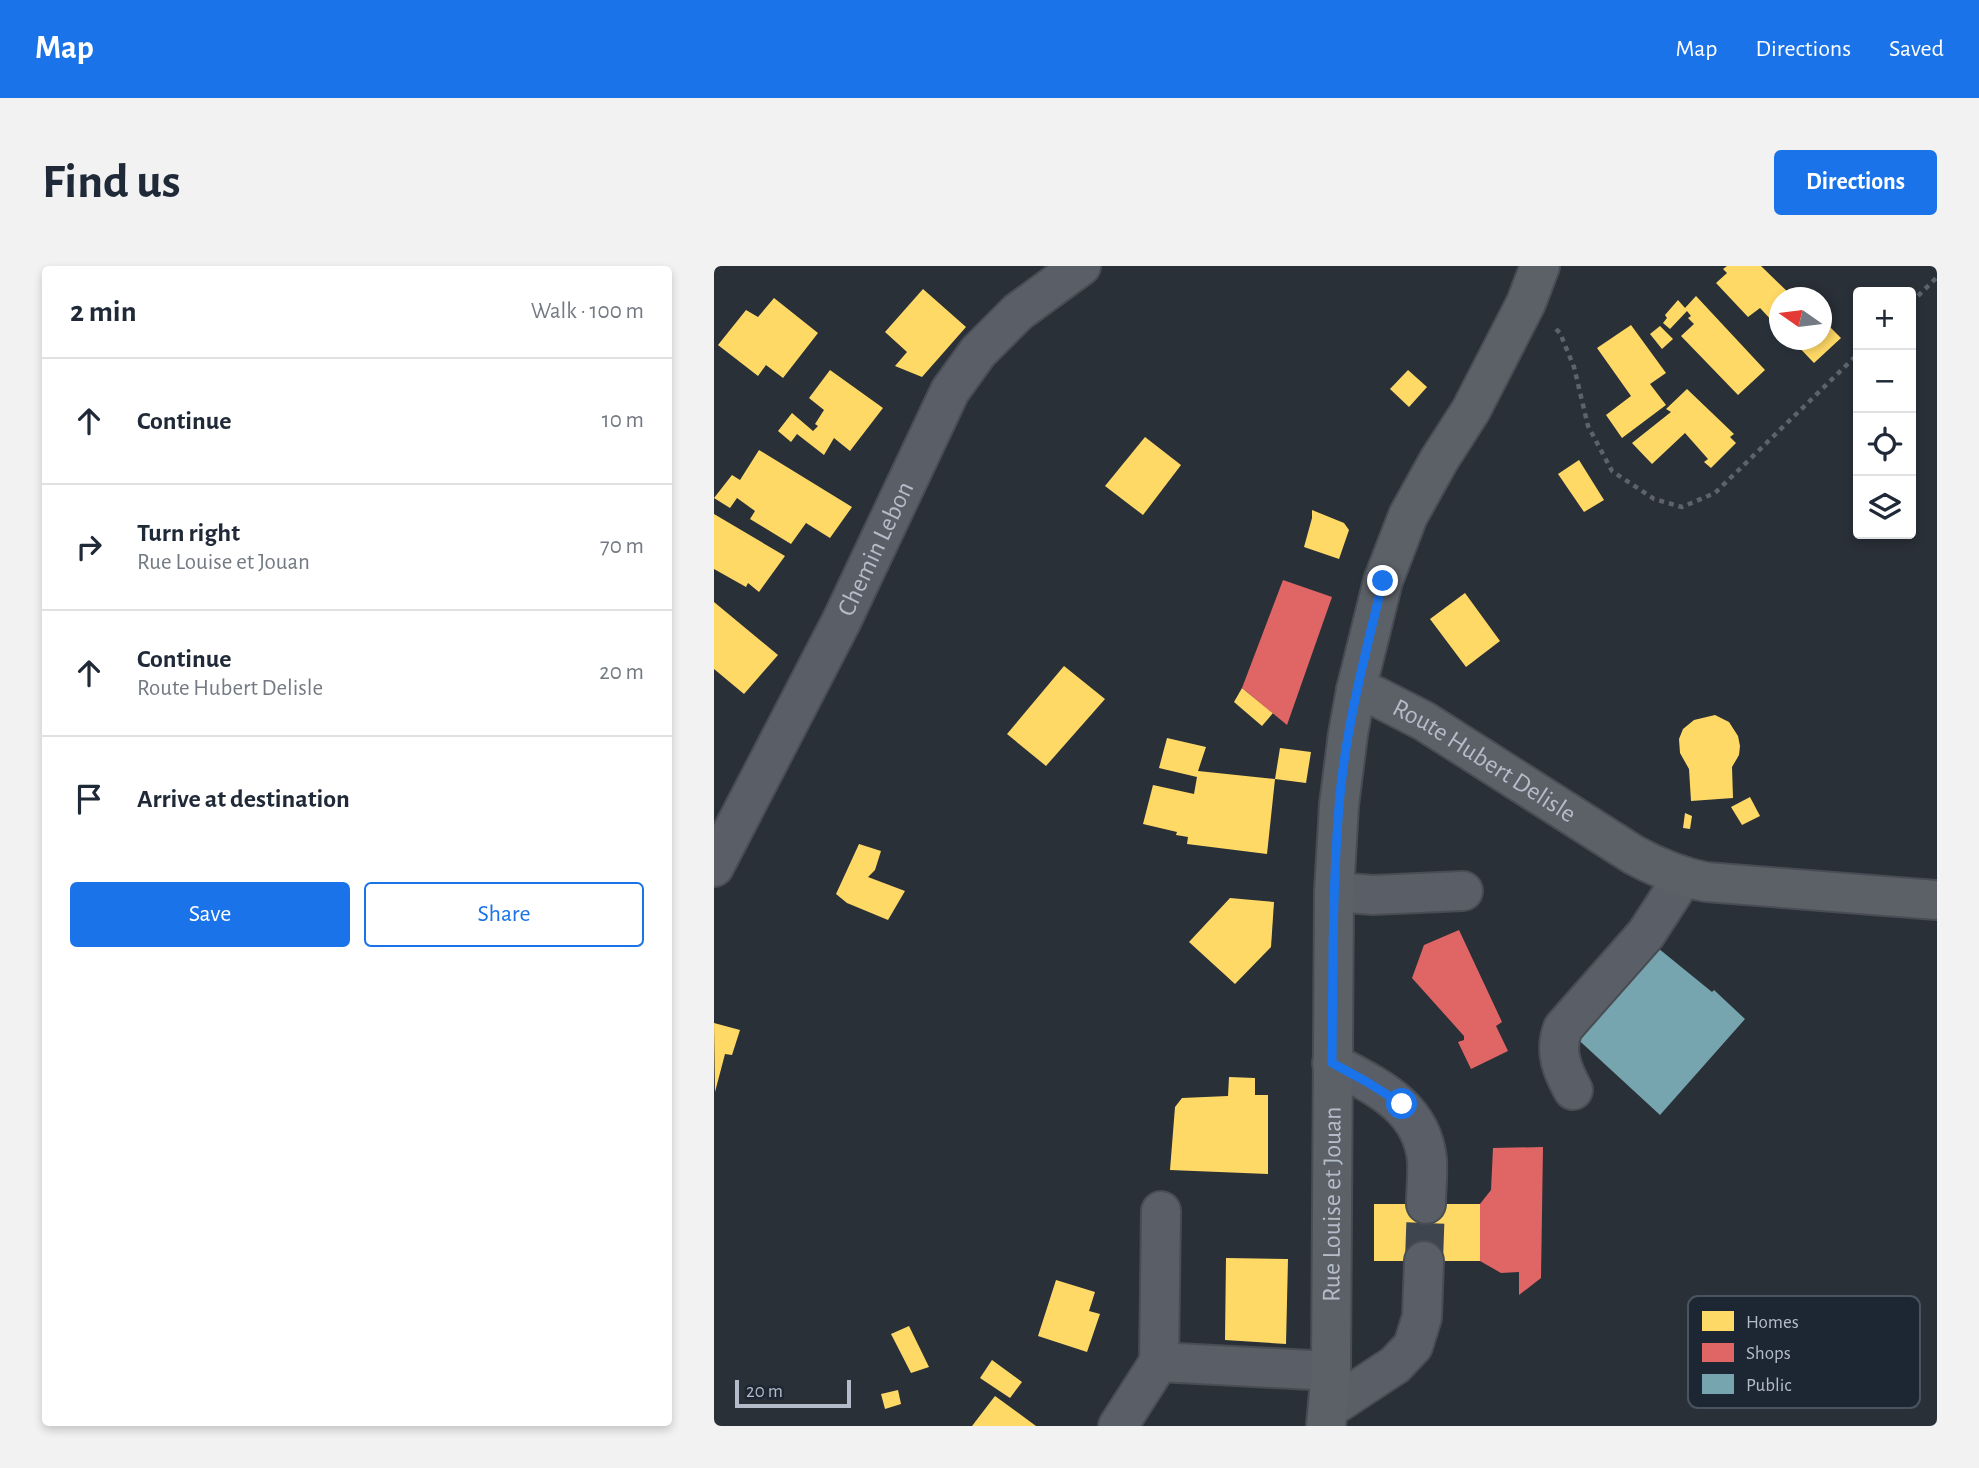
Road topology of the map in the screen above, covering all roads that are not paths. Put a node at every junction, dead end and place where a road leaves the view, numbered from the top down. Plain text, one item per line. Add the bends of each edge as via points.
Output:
1 (1081, 266) edge
2 (1539, 266) edge
3 (1356, 690) junction
4 (714, 867) edge
5 (1683, 877) junction
6 (1463, 891) dead end
7 (1334, 892) junction
8 (1937, 900) edge
9 (1332, 1063) junction
10 (1573, 1090) dead end
11 (1426, 1204) tunnel mouth
12 (1161, 1211) dead end
13 (1424, 1261) tunnel mouth
14 (1159, 1362) junction
15 (1331, 1371) junction
16 (1327, 1418) edge
17 (1118, 1426) edge

1 - 4 street, Chemin Lebon via 1018,312 978,352 950,391 842,620
2 - 3 main road via 1526,303 1471,410 1408,516 1383,581
3 - 5 main road, Route Hubert Delisle via 1424,721 1634,855
3 - 7 main road, Rue Louise et Jouan via 1339,805
5 - 8 main road, Route Hubert Delisle
5 - 10 street via 1646,934 1563,1028 1558,1050
6 - 7 street
7 - 9 main road, Rue Louise et Jouan
9 - 11 street via 1402,1104 1419,1129 1427,1159
9 - 15 main road, Rue Louise et Jouan
12 - 14 street
13 - 16 street via 1422,1317 1413,1346
14 - 15 street
14 - 17 street
15 - 16 main road, Rue Louise et Jouan

